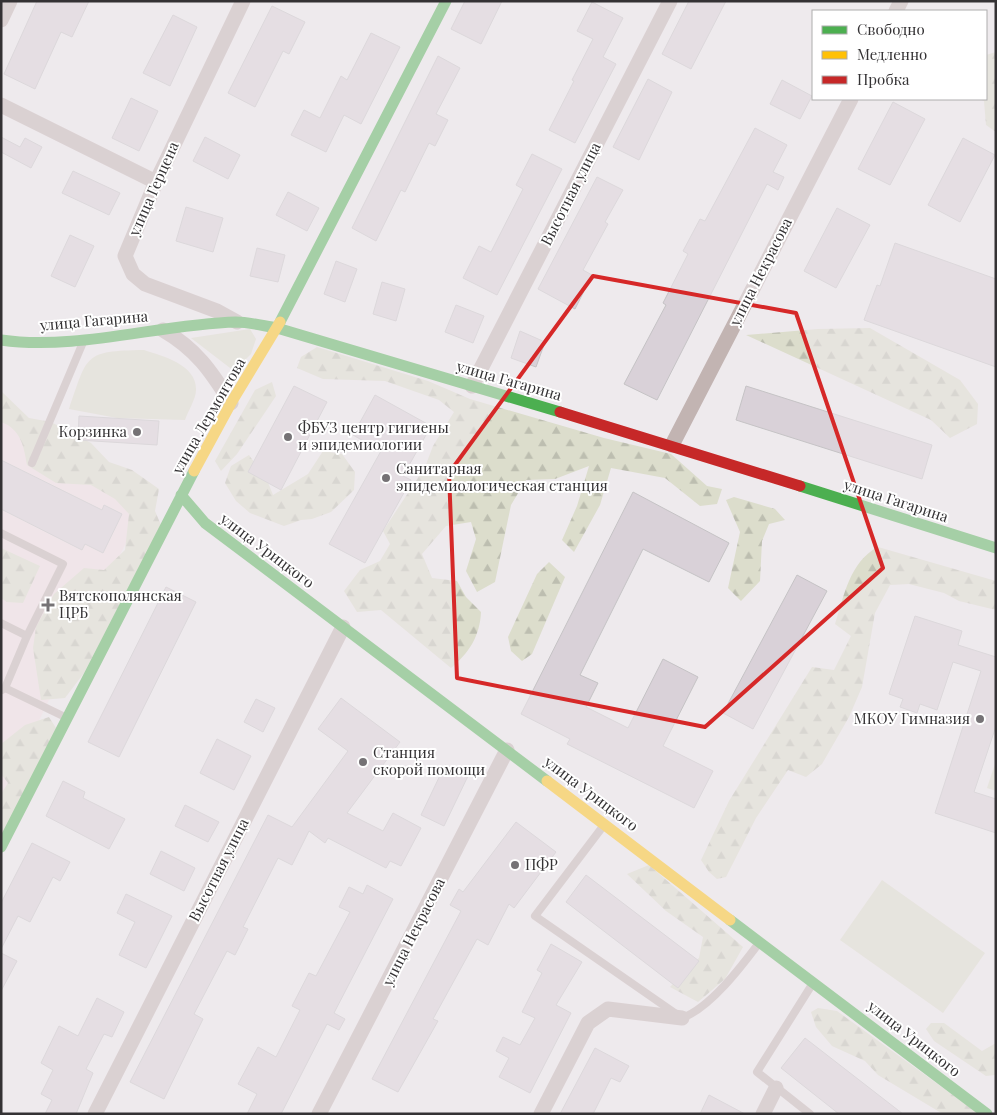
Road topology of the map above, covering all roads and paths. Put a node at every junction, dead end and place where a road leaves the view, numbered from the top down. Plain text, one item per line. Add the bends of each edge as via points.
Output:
1 (243, 1) edge
2 (446, 1) edge
3 (670, 1) edge
4 (850, 100) edge
5 (1, 105) edge
6 (156, 182) junction
7 (237, 322) junction
8 (277, 328) junction
9 (163, 330) junction
10 (85, 338) junction
11 (1, 340) edge
12 (472, 386) junction
13 (231, 403) junction
14 (672, 445) junction
15 (32, 462) dead end
16 (181, 494) junction
17 (1, 533) edge
18 (996, 548) edge
19 (1, 623) edge
20 (343, 627) junction
21 (26, 636) junction
22 (3, 689) edge
23 (67, 718) junction
24 (507, 750) junction
25 (605, 823) junction
26 (1, 847) edge
27 (760, 941) junction
28 (814, 981) junction
29 (682, 1018) junction
30 (776, 1088) junction
31 (95, 1114) edge
32 (319, 1114) edge
33 (541, 1114) edge
34 (763, 1114) edge
35 (810, 1114) edge
36 (987, 1114) edge

1 - 6 street, улица Герцена
2 - 8 street, улица Лермонтова
3 - 12 street, Высотная улица
4 - 14 street, улица Некрасова
5 - 6 street
6 - 7 street, улица Герцена via 126,256 133,274 145,284 217,311
7 - 8 street, улица Гагарина
7 - 9 street, улица Гагарина
8 - 12 street, улица Гагарина
8 - 13 street, улица Лермонтова
9 - 10 street, улица Гагарина
9 - 13 street via 198,355
10 - 11 street, улица Гагарина via 21,343
10 - 15 lane
12 - 14 street, улица Гагарина
13 - 16 street, улица Лермонтова
14 - 18 street, улица Гагарина
16 - 20 street, улица Урицкого via 205,523
16 - 23 street, улица Лермонтова
17 - 21 lane via 62,564
19 - 21 lane
20 - 24 street, улица Урицкого
20 - 31 street, Высотная улица
21 - 22 lane
22 - 23 lane
23 - 26 street, улица Лермонтова
24 - 25 street, улица Урицкого
24 - 32 street, улица Некрасова
25 - 27 street, улица Урицкого
25 - 29 lane via 535,916
27 - 28 street, улица Урицкого
27 - 29 lane via 742,966 701,1007
28 - 30 lane via 757,1072
28 - 36 street, улица Урицкого
29 - 33 street via 608,1009 588,1023
30 - 34 street
30 - 35 lane

